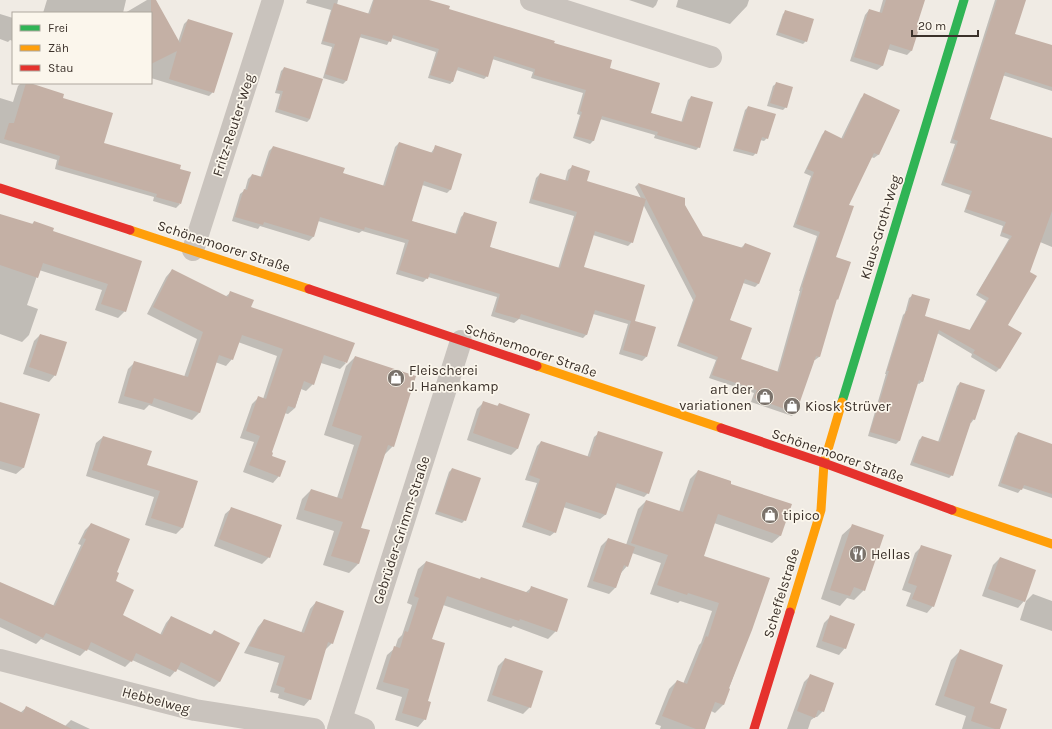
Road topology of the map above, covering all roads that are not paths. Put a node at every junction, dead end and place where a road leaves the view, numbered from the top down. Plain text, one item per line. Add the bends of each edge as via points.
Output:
1 (273, 0) edge
2 (531, 0) edge
3 (964, 0) edge
4 (711, 57) dead end
5 (0, 188) edge
6 (193, 250) junction
7 (461, 341) junction
8 (824, 463) junction
9 (1052, 544) edge
10 (0, 660) edge
11 (339, 724) edge
12 (314, 729) edge
13 (364, 729) edge
14 (754, 729) edge

1 - 6 street, Fritz-Reuter-Weg
2 - 4 street
3 - 8 street, Klaus-Groth-Weg
5 - 6 street, Schönemoorer Straße
6 - 7 street, Schönemoorer Straße
7 - 8 street, Schönemoorer Straße
7 - 11 street, Gebrüder-Grimm-Straße
8 - 9 street, Schönemoorer Straße via 939,506
8 - 14 street, Scheffelstraße via 821,510
10 - 12 street, Hebbelweg via 195,710
11 - 13 street, Gebrüder-Grimm-Straße

